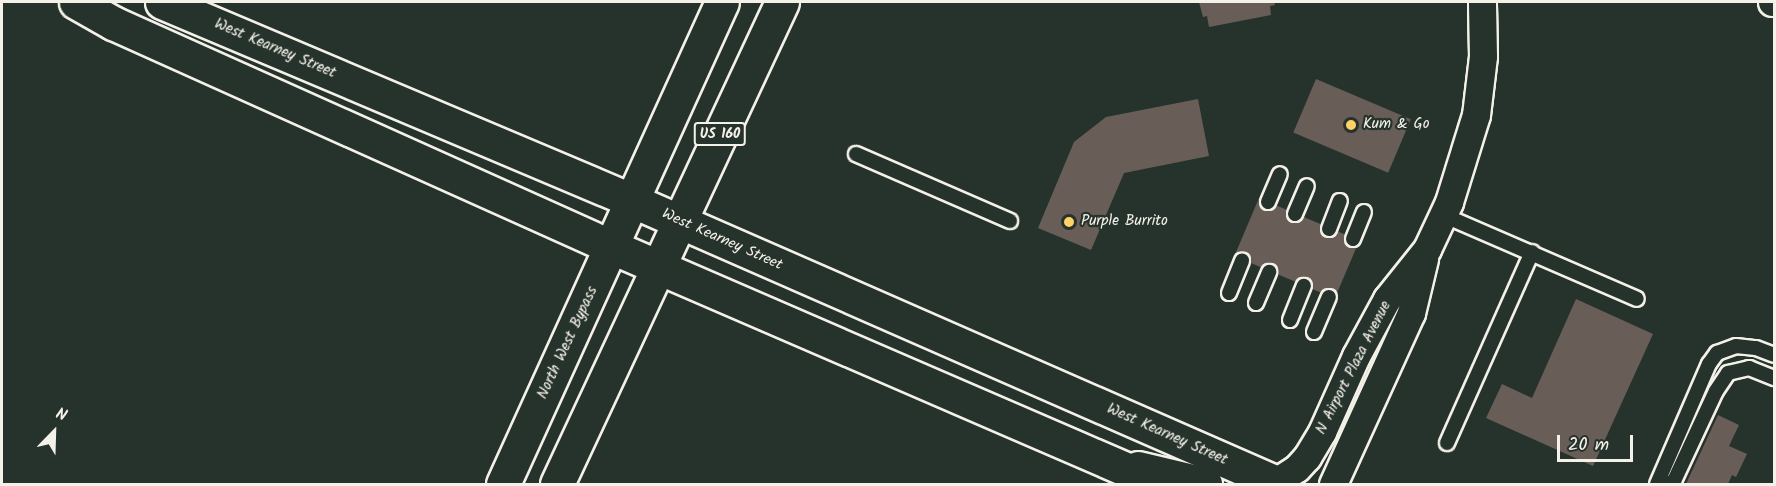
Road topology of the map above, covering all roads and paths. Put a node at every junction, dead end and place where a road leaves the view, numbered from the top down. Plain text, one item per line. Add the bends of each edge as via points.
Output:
1 (76, 2) edge
2 (162, 2) edge
3 (722, 2) edge
4 (782, 2) edge
5 (1482, 2) edge
6 (855, 154) dead end
7 (1280, 174) dead end
8 (1307, 186) dead end
9 (633, 201) junction
10 (1340, 201) dead end
11 (1268, 202) dead end
12 (1365, 212) dead end
13 (1295, 214) dead end
14 (1443, 215) junction
15 (679, 221) junction
16 (1010, 221) dead end
17 (1329, 229) dead end
18 (1353, 239) dead end
19 (612, 247) junction
20 (1427, 249) junction
21 (1532, 252) junction
22 (1242, 261) dead end
23 (658, 267) junction
24 (1269, 272) dead end
25 (1304, 286) dead end
26 (1228, 293) dead end
27 (1329, 297) dead end
28 (1637, 299) dead end
29 (1256, 303) dead end
30 (1290, 320) dead end
31 (1314, 332) dead end
32 (1774, 355) edge
33 (1774, 378) edge
34 (1447, 443) dead end
35 (1107, 462) junction
36 (503, 484) edge
37 (557, 484) edge
38 (1160, 484) edge
39 (1205, 484) edge
40 (1276, 484) edge
41 (1333, 484) edge
42 (1656, 484) edge
43 (1667, 484) edge

1 - 19 main road via 123,28
2 - 9 main road, West Kearney Street
3 - 9 main road, North West Bypass
4 - 15 main road, US 160
5 - 14 street via 1483,56 1476,115 1460,174
6 - 16 lane
7 - 11 lane
8 - 13 lane
9 - 15 main road, West Kearney Street
9 - 19 main road, North West Bypass
10 - 17 lane
12 - 18 lane
14 - 20 street
14 - 21 lane
15 - 23 main road, US 160
15 - 40 main road, West Kearney Street
19 - 23 main road
19 - 36 main road, North West Bypass
20 - 40 street, N Airport Plaza Avenue via 1387,299 1307,457
20 - 41 street, N Airport Plaza Avenue via 1411,313
21 - 28 lane
21 - 34 lane
22 - 26 lane
23 - 35 main road
23 - 37 main road
24 - 29 lane
25 - 30 lane
27 - 31 lane
32 - 42 lane via 1736,346 1717,353
33 - 43 lane via 1749,368 1728,373 1674,481
35 - 38 main road
35 - 39 main road

